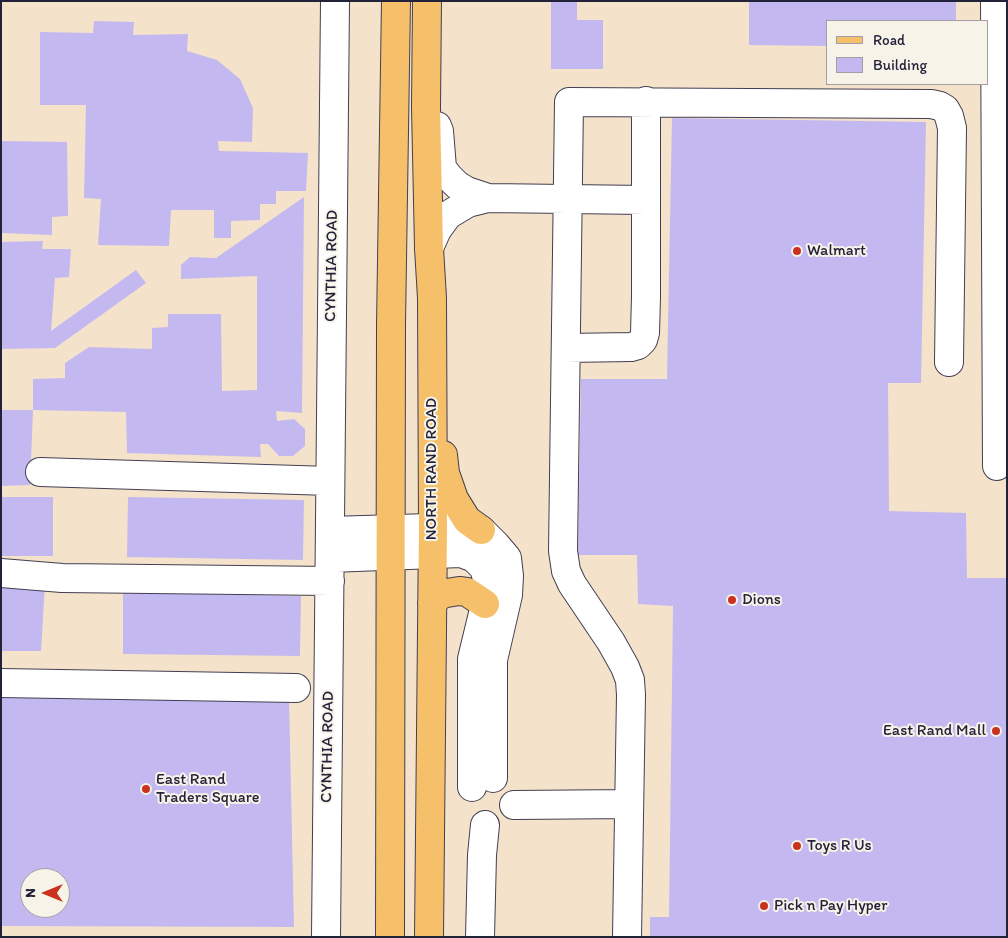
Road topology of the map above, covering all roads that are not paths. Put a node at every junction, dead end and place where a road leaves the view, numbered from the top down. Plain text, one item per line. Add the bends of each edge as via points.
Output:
1 (335, 1) edge
2 (396, 1) edge
3 (427, 1) edge
4 (995, 1) edge
5 (646, 101) junction
6 (426, 107) junction
7 (488, 198) junction
8 (568, 200) junction
9 (646, 200) junction
10 (429, 248) junction
11 (566, 348) junction
12 (949, 362) dead end
13 (432, 364) junction
14 (997, 466) dead end
15 (40, 472) dead end
16 (330, 481) junction
17 (433, 528) junction
18 (391, 530) junction
19 (482, 530) junction
20 (330, 531) junction
21 (432, 555) junction
22 (391, 557) junction
23 (330, 569) junction
24 (1, 573) edge
25 (432, 603) junction
26 (485, 604) junction
27 (1, 683) edge
28 (296, 688) dead end
29 (629, 804) junction
30 (514, 805) dead end
31 (485, 825) dead end
32 (326, 937) edge
33 (390, 937) edge
34 (429, 937) edge
35 (480, 937) edge
36 (627, 937) edge

1 - 16 lane, CYNTHIA ROAD
2 - 18 main road
3 - 6 main road, NORTH RAND ROAD
4 - 14 lane
5 - 8 lane via 569,102
5 - 9 lane
5 - 12 lane via 931,104 945,109 952,128
6 - 7 lane via 439,131 442,168 456,185
6 - 10 main road, NORTH RAND ROAD
7 - 8 lane
7 - 10 lane via 468,202 448,215
8 - 9 lane
8 - 11 lane
9 - 11 lane via 643,340 638,346 631,347
10 - 13 main road, NORTH RAND ROAD
11 - 29 lane via 563,551 572,584 611,642 630,680
13 - 17 main road, NORTH RAND ROAD
13 - 19 main road via 445,473 466,520
15 - 16 lane
16 - 20 lane, CYNTHIA ROAD
17 - 18 lane
17 - 19 lane
17 - 21 main road, NORTH RAND ROAD
18 - 20 lane
18 - 22 main road
19 - 26 lane via 507,558 510,576 493,660 483,782 472,659
20 - 23 lane, CYNTHIA ROAD
21 - 22 lane
21 - 25 main road, NORTH RAND ROAD
21 - 26 lane via 461,553 480,563 488,582
22 - 23 lane
22 - 33 main road
23 - 24 lane via 62,578
23 - 32 lane, CYNTHIA ROAD
25 - 26 main road via 441,594 459,591 467,592
25 - 34 main road, NORTH RAND ROAD
27 - 28 lane
29 - 30 lane
29 - 36 lane
31 - 35 lane

